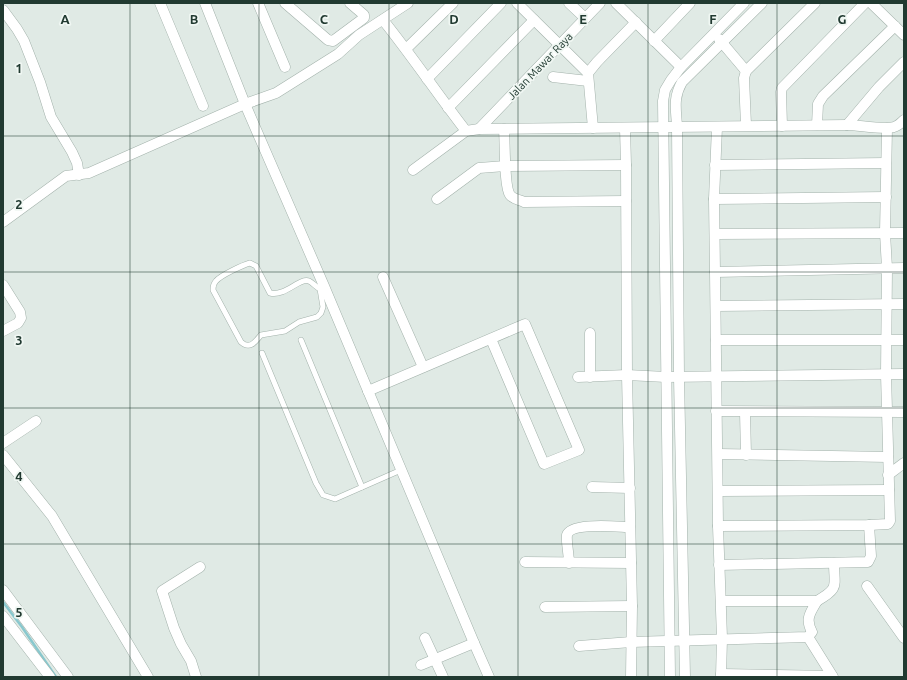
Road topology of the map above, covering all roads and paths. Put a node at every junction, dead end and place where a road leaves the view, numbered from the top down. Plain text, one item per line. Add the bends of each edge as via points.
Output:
1 (205, 3) edge
2 (258, 3) edge
3 (285, 3) edge
4 (350, 3) edge
5 (408, 3) edge
6 (453, 3) edge
7 (502, 3) edge
8 (516, 3) edge
9 (569, 3) edge
10 (600, 3) edge
11 (616, 3) edge
12 (744, 3) edge
13 (762, 3) edge
14 (815, 3) edge
15 (865, 3) edge
16 (871, 3) edge
17 (163, 4) edge
18 (683, 5) edge
19 (3, 10) edge
20 (585, 18) junction
21 (383, 20) junction
22 (534, 20) junction
23 (636, 22) junction
24 (895, 26) junction
25 (714, 34) junction
26 (904, 35) edge
27 (654, 40) junction
28 (722, 44) junction
29 (559, 45) junction
30 (406, 49) junction
31 (904, 62) edge
32 (285, 67) dead end
33 (681, 67) junction
34 (746, 71) junction
35 (553, 77) dead end
36 (588, 77) junction
37 (427, 79) junction
38 (245, 104) junction
39 (203, 106) dead end
40 (448, 108) junction
41 (904, 120) edge
42 (847, 124) junction
43 (746, 125) junction
44 (817, 125) junction
45 (677, 126) junction
46 (782, 126) junction
47 (662, 127) junction
48 (717, 127) junction
49 (593, 128) junction
50 (625, 128) junction
51 (887, 128) junction
52 (479, 129) junction
53 (504, 129) junction
54 (466, 131) junction
55 (886, 163) junction
56 (626, 165) junction
57 (715, 165) junction
58 (505, 166) junction
59 (413, 170) dead end
60 (79, 175) junction
61 (886, 197) junction
62 (437, 199) dead end
63 (714, 199) junction
64 (626, 200) junction
65 (3, 222) edge
66 (885, 233) junction
67 (904, 233) edge
68 (715, 234) junction
69 (887, 268) junction
70 (904, 268) edge
71 (715, 272) junction
72 (383, 278) dead end
73 (3, 285) edge
74 (322, 288) junction
75 (886, 304) junction
76 (904, 304) edge
77 (716, 306) junction
78 (3, 331) edge
79 (590, 333) dead end
80 (491, 339) junction
81 (301, 340) dead end
82 (716, 340) junction
83 (886, 340) junction
84 (904, 340) edge
85 (262, 354) dead end
86 (423, 367) junction
87 (886, 374) junction
88 (904, 374) edge
89 (590, 376) junction
90 (627, 376) junction
91 (717, 376) junction
92 (578, 377) dead end
93 (666, 377) junction
94 (679, 377) junction
95 (368, 392) junction
96 (716, 411) junction
97 (745, 412) junction
98 (888, 412) junction
99 (904, 412) edge
100 (36, 421) dead end
101 (3, 443) edge
102 (718, 454) junction
103 (3, 455) edge
104 (746, 455) junction
105 (888, 457) junction
106 (904, 463) edge
107 (401, 470) junction
108 (888, 476) junction
109 (362, 487) junction
110 (592, 487) dead end
111 (630, 488) junction
112 (889, 490) junction
113 (719, 491) junction
114 (869, 525) junction
115 (718, 526) junction
116 (630, 527) junction
117 (525, 562) dead end
118 (569, 563) junction
119 (834, 563) junction
120 (631, 564) junction
121 (719, 565) junction
122 (200, 567) dead end
123 (867, 586) dead end
124 (3, 590) edge
125 (721, 601) junction
126 (817, 601) junction
127 (632, 606) junction
128 (545, 607) dead end
129 (3, 616) edge
130 (808, 636) junction
131 (425, 638) dead end
132 (722, 638) junction
133 (904, 638) edge
134 (684, 640) junction
135 (668, 641) junction
136 (631, 642) junction
137 (474, 643) junction
138 (579, 646) dead end
139 (435, 660) junction
140 (421, 665) dead end
141 (721, 676) edge
142 (50, 677) edge
143 (68, 677) edge
144 (148, 677) edge
145 (196, 677) edge
146 (443, 677) edge
147 (489, 677) edge
148 (631, 677) edge
149 (670, 677) edge
150 (685, 677) edge
151 (832, 677) edge

1 - 38 street
2 - 32 street
3 - 4 street via 328,40 333,41 364,18 364,15
5 - 21 street
6 - 30 street
7 - 37 street
8 - 22 street
9 - 20 street
10 - 20 street, Jalan Mawar Raya
11 - 23 street
12 - 25 street
13 - 28 street
14 - 34 street
15 - 46 street via 782,88
16 - 24 street
17 - 39 street
18 - 27 street
19 - 60 street via 24,41 51,117 78,163
20 - 29 street, Jalan Mawar Raya
21 - 30 street
21 - 38 street via 352,40 338,54 276,93
22 - 29 street
22 - 40 street
23 - 27 street
23 - 36 street
24 - 26 street
24 - 44 street via 823,96 818,104
25 - 28 street
25 - 33 street
27 - 33 street
28 - 34 street
28 - 45 street via 682,82 677,91
29 - 36 street
29 - 52 street, Jalan Mawar Raya
30 - 37 street
31 - 42 street
33 - 47 street via 665,90 662,101
34 - 43 street
35 - 36 street
36 - 49 street
37 - 40 street
38 - 60 street
38 - 74 street
40 - 54 street
41 - 51 street via 894,127
42 - 44 street
42 - 51 street
43 - 46 street
43 - 48 street
44 - 46 street
45 - 47 street
45 - 48 street
45 - 94 street
47 - 50 street
47 - 93 street
48 - 57 street
49 - 50 street
49 - 53 street
50 - 56 street
51 - 55 street
52 - 53 street
52 - 54 street
53 - 58 street
54 - 59 street
55 - 57 street
55 - 61 street
56 - 58 street
56 - 64 street
57 - 63 street
58 - 62 street via 480,168
58 - 64 street via 509,194 524,202
60 - 65 street via 66,176 59,180
61 - 63 street
61 - 66 street
63 - 68 street
64 - 90 street
66 - 67 street
66 - 68 street
66 - 69 street
68 - 71 street
69 - 70 street
69 - 71 street
69 - 75 street
71 - 77 street
72 - 86 street
73 - 78 street via 21,318 18,323
74 - 74 lane via 304,281 284,292 270,293 256,266 250,263 217,280 213,290 241,342 248,346 256,342 261,335 285,331 321,314
74 - 95 street
75 - 76 street
75 - 77 street
75 - 83 street
77 - 82 street
79 - 89 street
80 - 80 street via 525,324 579,450 544,464
80 - 86 street
81 - 109 lane
82 - 83 street
82 - 91 street
83 - 84 street
83 - 87 street
85 - 109 lane via 323,495 335,499
86 - 95 street
87 - 88 street
87 - 91 street
87 - 98 street
89 - 90 street
89 - 92 street
90 - 93 street
90 - 111 street
91 - 94 street
91 - 96 street
93 - 94 street
93 - 135 street
94 - 134 street
95 - 107 street
96 - 97 street
96 - 102 street
97 - 98 street
97 - 104 street
98 - 99 street
98 - 105 street
100 - 101 street
102 - 104 street
102 - 113 street
103 - 144 street via 52,516
104 - 105 street
105 - 108 street
106 - 108 street
107 - 109 lane
107 - 137 street
108 - 112 street
110 - 111 street
111 - 116 street
112 - 113 street
112 - 114 street via 890,521 888,524
113 - 115 street
114 - 115 street
114 - 119 street via 871,556 868,562
115 - 121 street
116 - 118 street via 576,527 567,535
116 - 120 street
117 - 118 street
118 - 120 street
119 - 121 street
119 - 126 street via 834,589 829,595
120 - 127 street
121 - 125 street
122 - 145 street via 162,591 174,628
123 - 133 street
124 - 143 street
125 - 126 street
125 - 132 street
126 - 130 street via 809,616 808,625 812,632
127 - 128 street
127 - 136 street
129 - 142 street
130 - 132 street
130 - 151 street
131 - 139 street
132 - 134 street
132 - 141 street
134 - 135 street
134 - 150 street
135 - 136 street
135 - 149 street
136 - 138 street
136 - 148 street
137 - 139 street
137 - 147 street
139 - 140 street
139 - 146 street
141 - 151 street

